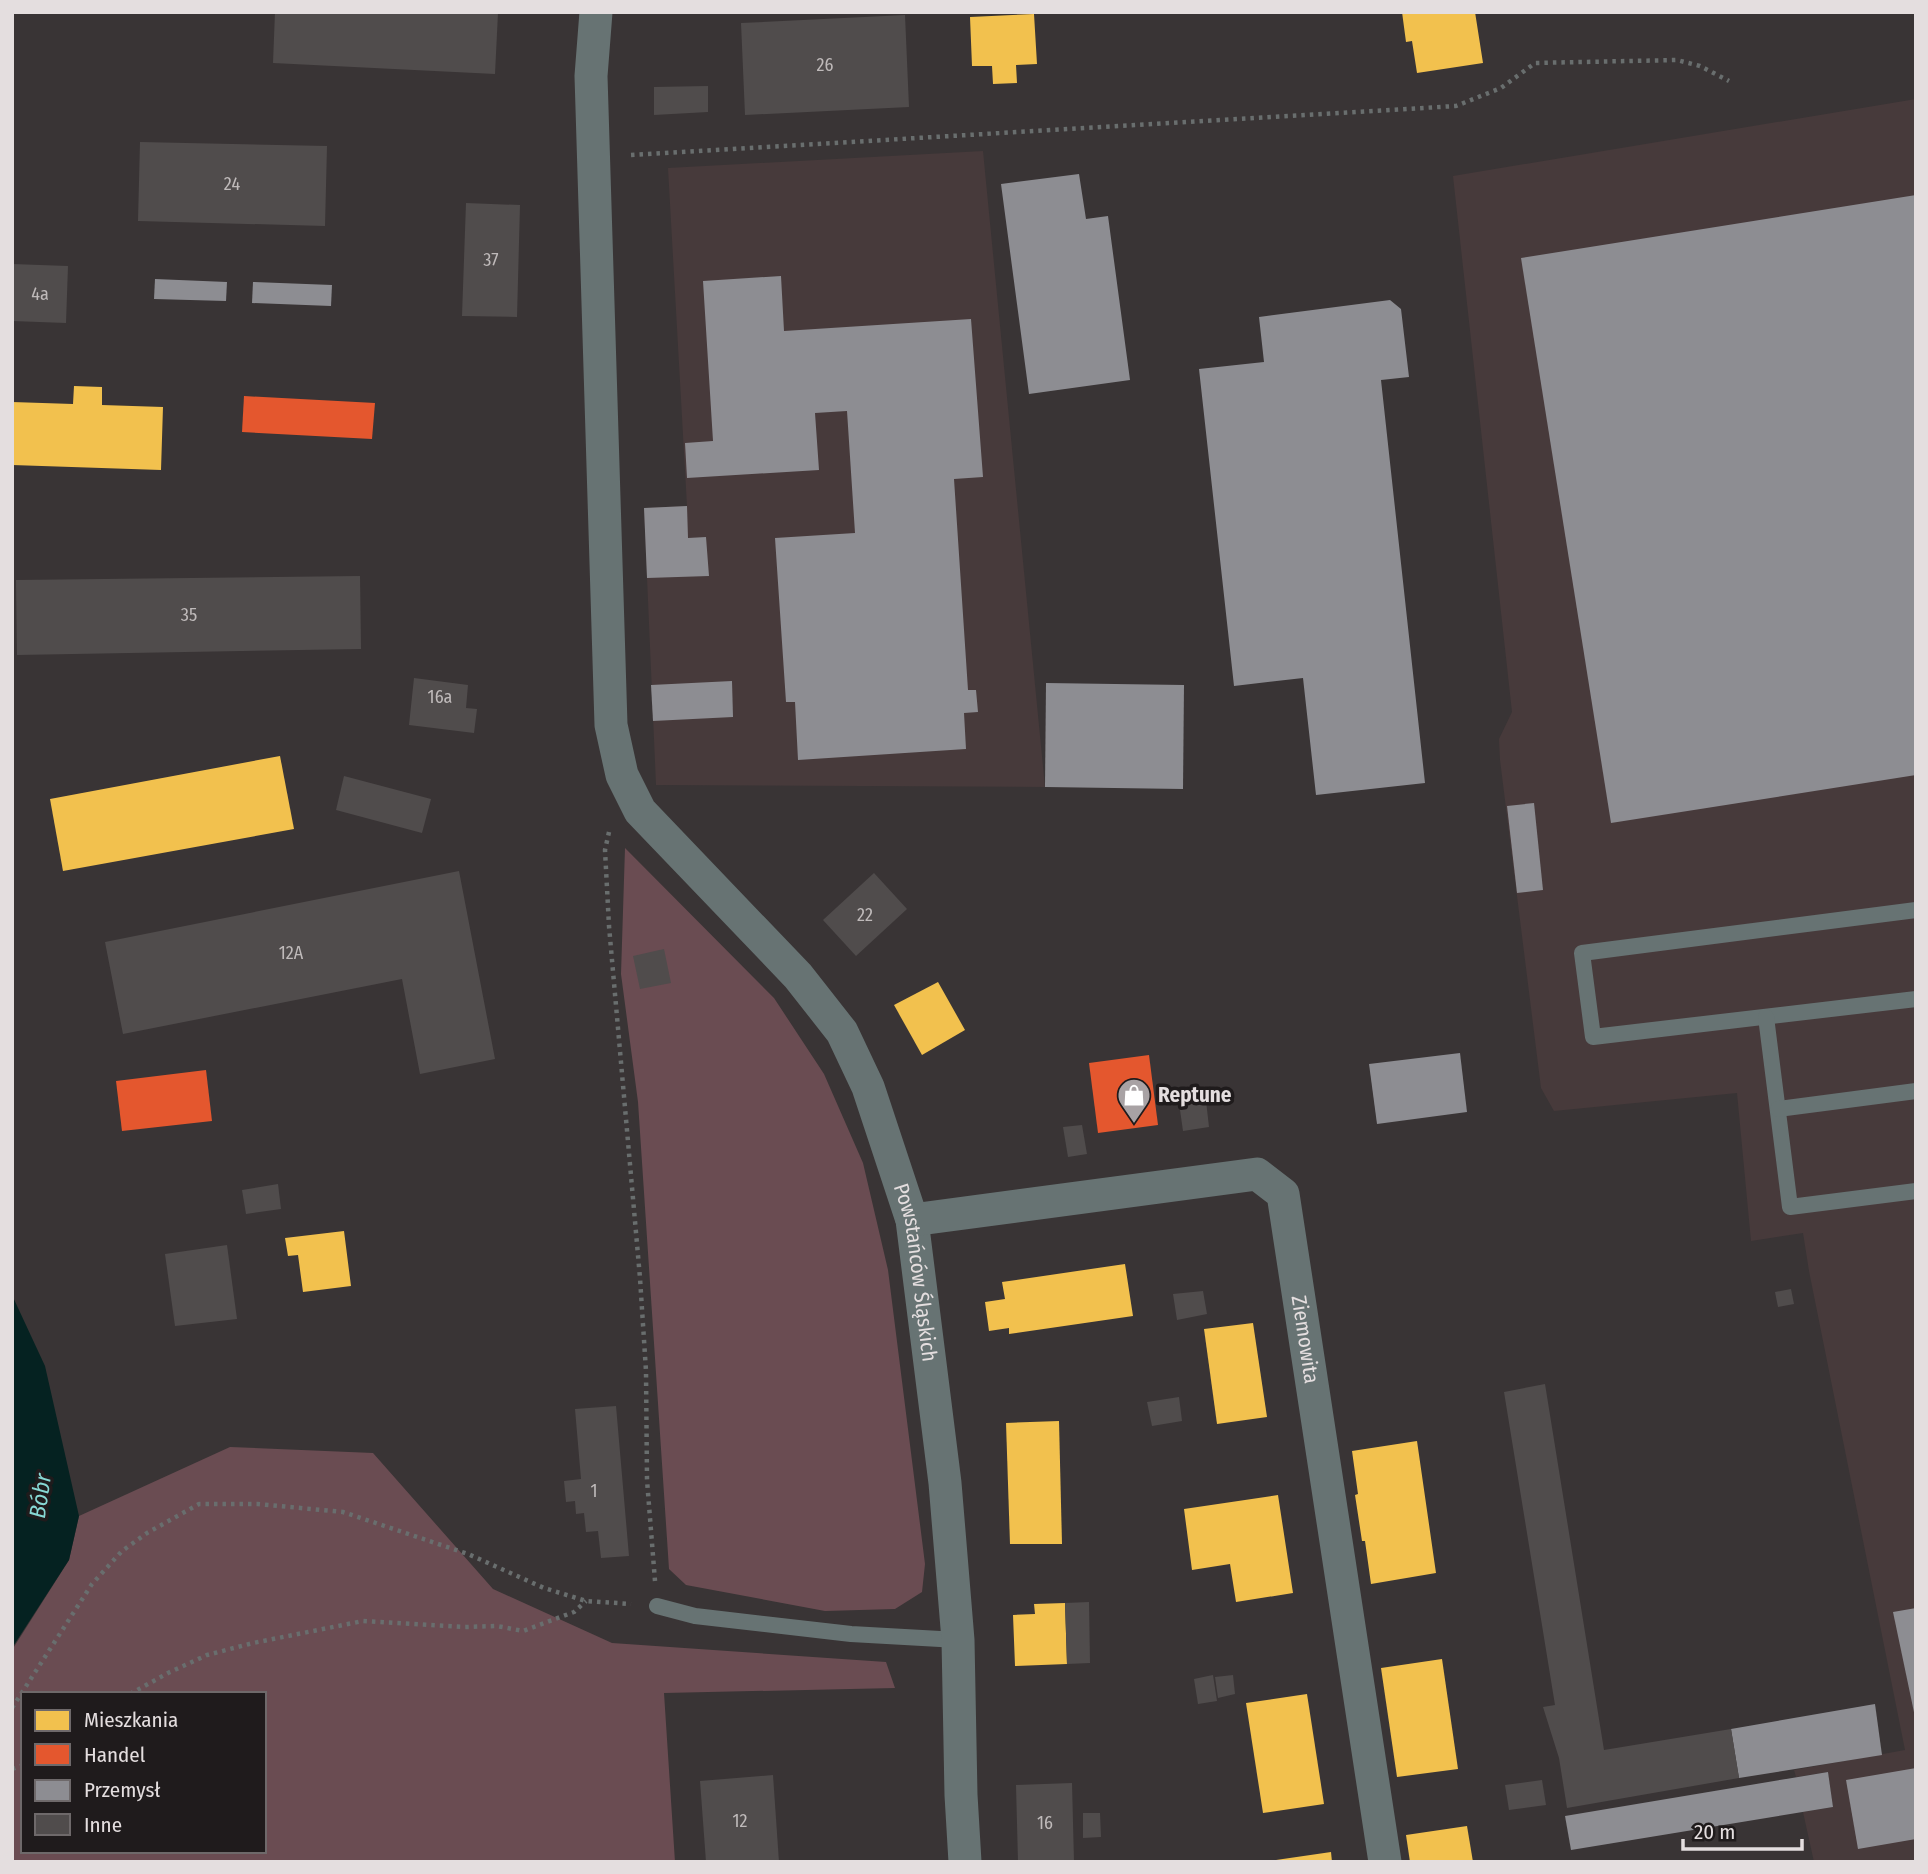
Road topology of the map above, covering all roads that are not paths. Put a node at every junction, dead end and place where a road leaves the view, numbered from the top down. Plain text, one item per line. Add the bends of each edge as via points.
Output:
1 (596, 12) edge
2 (1916, 909) edge
3 (1916, 999) edge
4 (1766, 1017) junction
5 (1916, 1091) edge
6 (1778, 1109) junction
7 (1916, 1191) edge
8 (912, 1220) junction
9 (657, 1606) road end
10 (958, 1640) junction
11 (965, 1862) edge
12 (1385, 1862) edge

1 - 8 street, Powstańców Śląskich via 591,76 611,725 622,775 639,811 798,976 842,1032 868,1087
2 - 4 lane via 1582,953 1593,1037
3 - 4 lane
4 - 6 lane
5 - 6 lane
6 - 7 lane via 1790,1207
8 - 10 street, Powstańców Śląskich via 945,1483
8 - 12 street, Ziemowita via 1258,1174 1283,1194
9 - 10 lane via 695,1616 838,1633
10 - 11 street, Powstańców Śląskich

